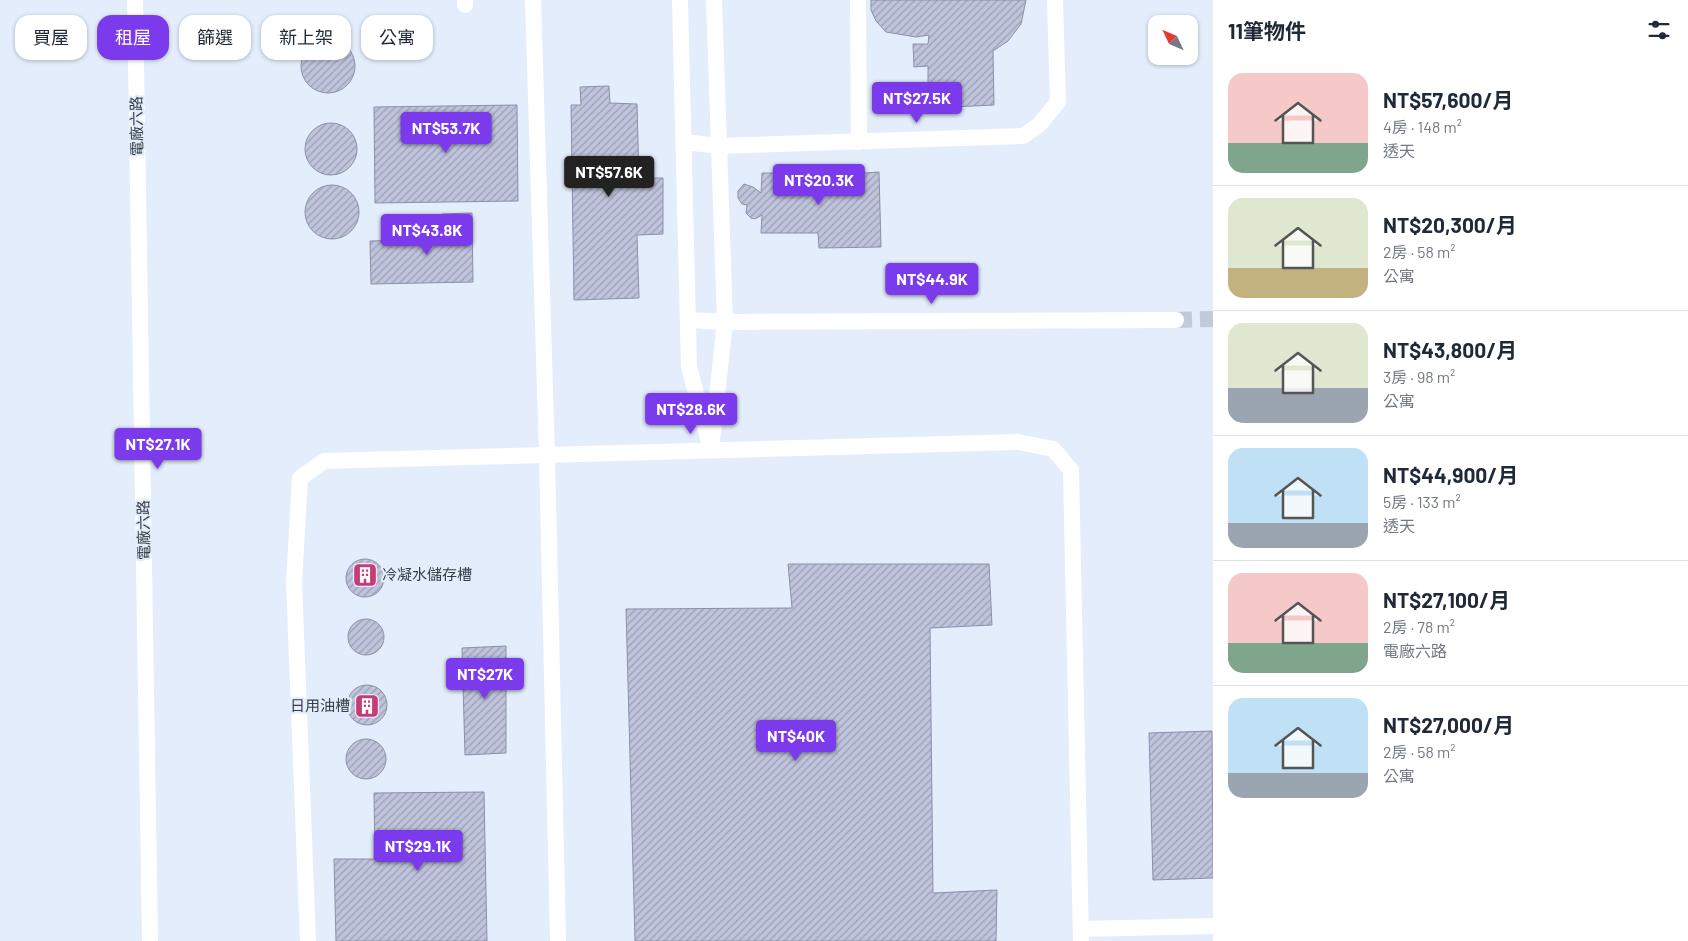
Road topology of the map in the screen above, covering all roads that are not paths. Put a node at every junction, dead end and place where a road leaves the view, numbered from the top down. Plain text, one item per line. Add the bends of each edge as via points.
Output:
1 (135, 0) edge
2 (533, 0) edge
3 (680, 0) edge
4 (714, 0) edge
5 (858, 0) edge
6 (1056, 0) edge
7 (684, 142) junction
8 (859, 142) junction
9 (719, 146) junction
10 (688, 320) junction
11 (1176, 320) tunnel mouth
12 (725, 322) junction
13 (711, 450) junction
14 (547, 455) junction
15 (1213, 926) edge
16 (1081, 935) edge
17 (150, 941) edge
18 (308, 941) edge
19 (558, 941) edge

1 - 17 street, 電廠六路
2 - 14 street
3 - 7 street
4 - 9 street
5 - 8 street
6 - 8 street via 1058,102 1039,125 1023,136
7 - 9 street
7 - 10 street
8 - 9 street
9 - 12 street
10 - 12 street
10 - 13 street via 689,367
11 - 12 street
12 - 13 street
13 - 14 street
13 - 16 street via 1020,442 1053,449 1071,470
14 - 18 street via 324,461 300,478 294,582
14 - 19 street
15 - 16 street

